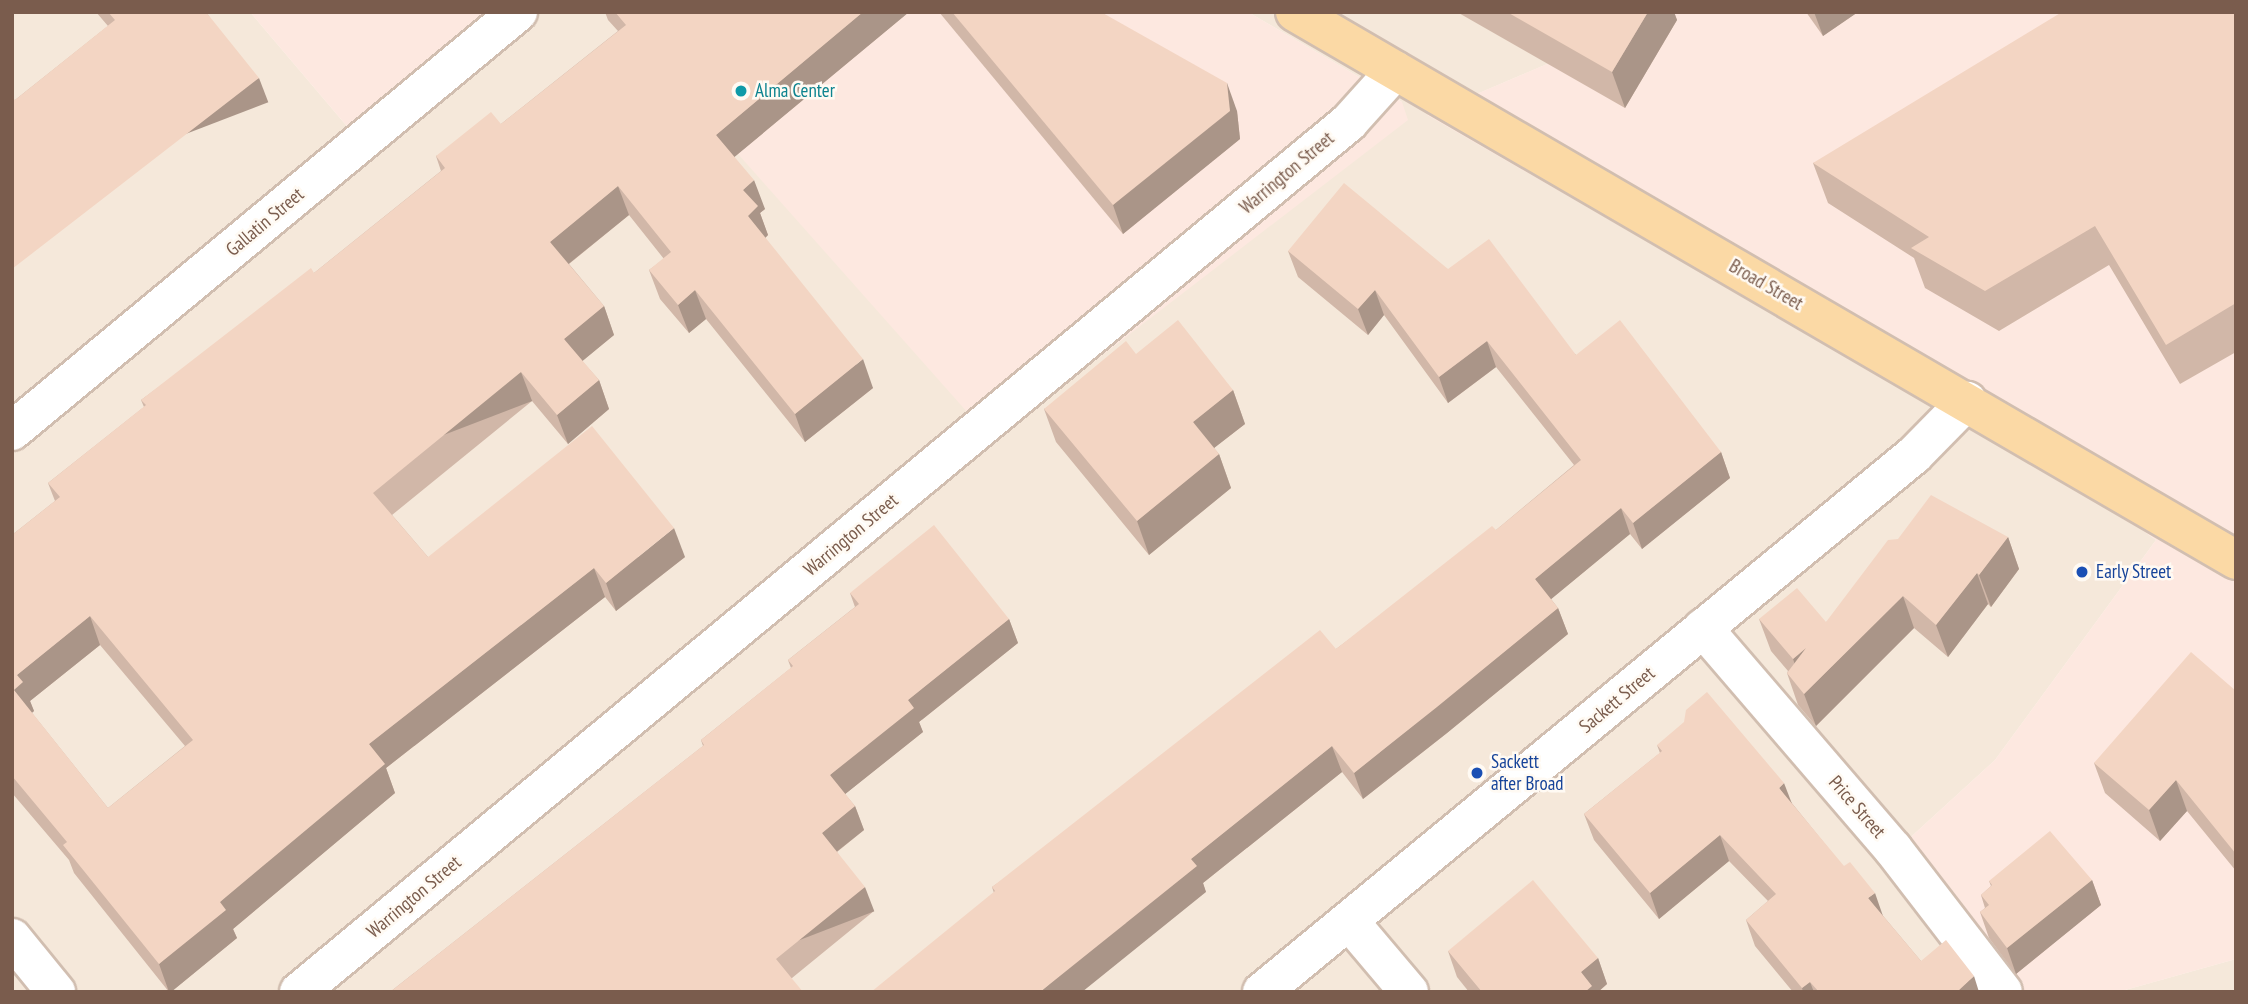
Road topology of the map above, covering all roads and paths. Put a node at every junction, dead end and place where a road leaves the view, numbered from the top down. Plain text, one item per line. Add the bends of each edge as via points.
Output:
1 (518, 12) edge
2 (1295, 12) edge
3 (1395, 71) junction
4 (1967, 401) junction
5 (12, 431) edge
6 (2236, 560) edge
7 (1703, 628) junction
8 (1349, 921) junction
9 (12, 938) edge
10 (56, 992) edge
11 (299, 992) edge
12 (1262, 992) edge
13 (1409, 992) edge
14 (2003, 992) edge

1 - 5 street, Gallatin Street
2 - 3 main road, Broad Street
3 - 4 main road, Broad Street
3 - 11 street, Warrington Street via 1349,122
4 - 6 main road, Broad Street
4 - 7 street, Sackett Street via 1914,455
7 - 8 street, Sackett Street
7 - 14 street, Price Street via 1893,849
8 - 12 street, Sackett Street
8 - 13 street
9 - 10 street

